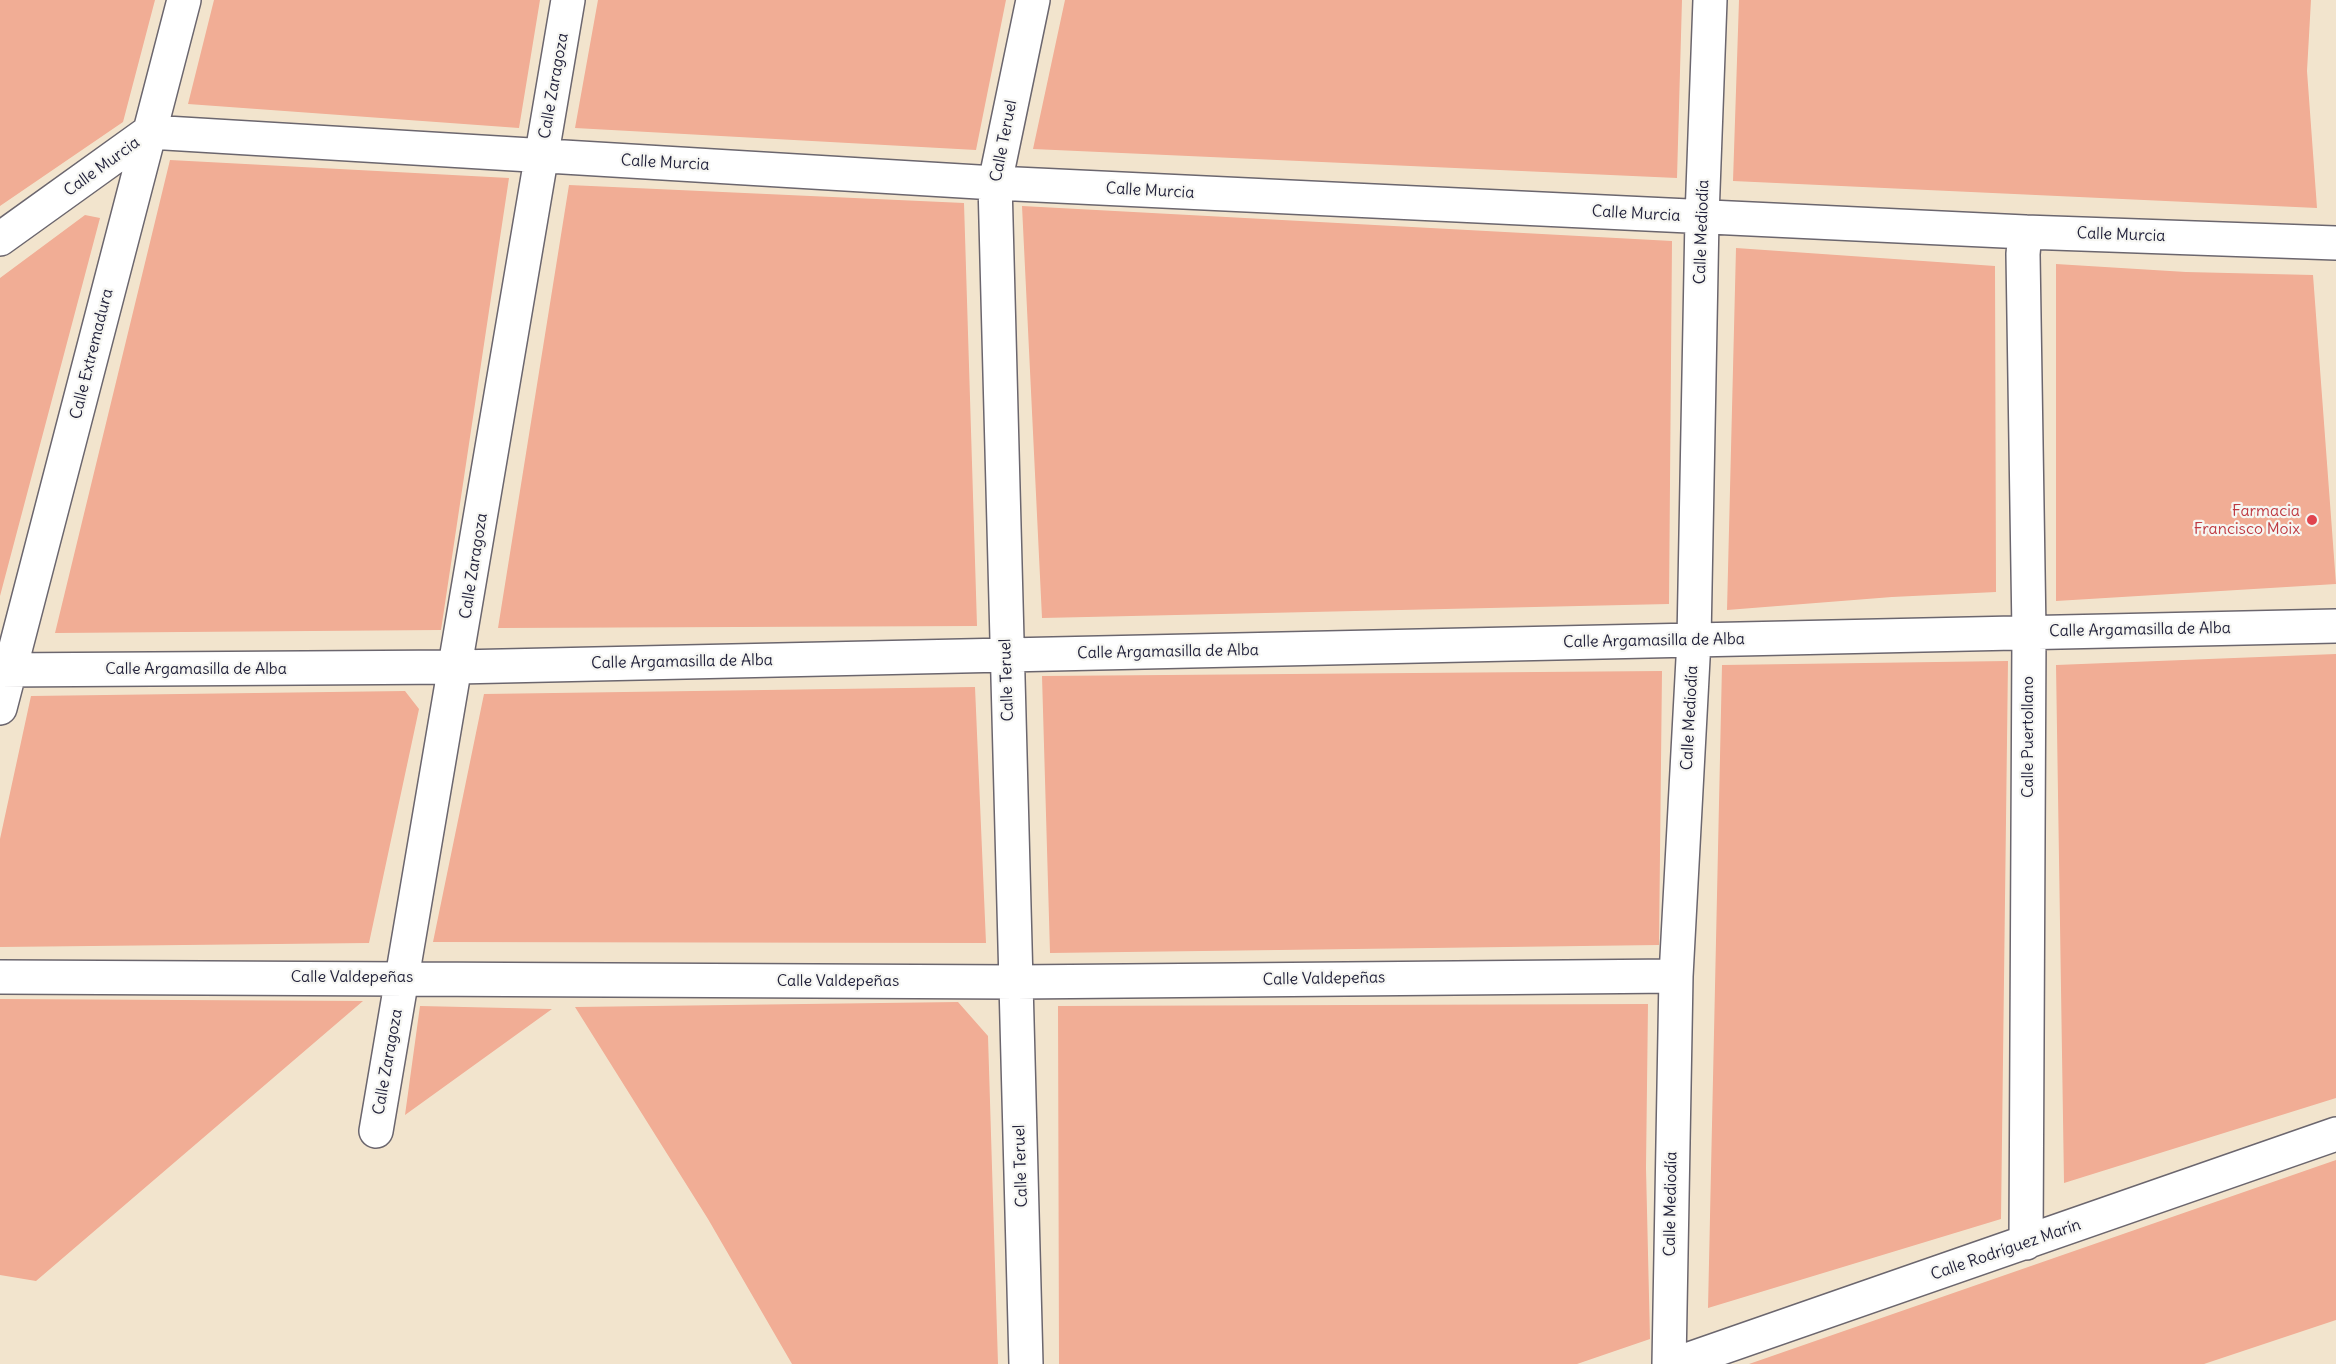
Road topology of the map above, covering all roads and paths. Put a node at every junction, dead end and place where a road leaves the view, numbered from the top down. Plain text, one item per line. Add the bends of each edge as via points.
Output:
1 (184, 0) edge
2 (568, 0) edge
3 (1033, 0) edge
4 (1710, 0) edge
5 (149, 132) junction
6 (542, 156) junction
7 (994, 183) junction
8 (1702, 217) junction
9 (2025, 232) junction
10 (0, 239) edge
11 (2336, 243) edge
12 (2336, 626) edge
13 (2029, 633) junction
14 (1694, 640) junction
15 (1006, 655) junction
16 (457, 667) junction
17 (5, 670) edge
18 (0, 708) edge
19 (1676, 976) junction
20 (0, 977) edge
21 (402, 977) junction
22 (1016, 982) junction
23 (376, 1131) dead end
24 (2336, 1134) edge
25 (2026, 1243) junction
26 (1026, 1364) edge
27 (1669, 1364) edge
28 (1675, 1364) edge

1 - 5 street, Calle Extremadura
2 - 6 street, Calle Zaragoza
3 - 7 street, Calle Teruel
4 - 8 street, Calle Mediodía
5 - 6 street, Calle Murcia
5 - 10 street, Calle Murcia
5 - 17 street, Calle Extremadura
6 - 7 street, Calle Murcia
6 - 16 street, Calle Zaragoza
7 - 8 street, Calle Murcia
7 - 15 street, Calle Teruel
8 - 9 street, Calle Murcia
8 - 14 street, Calle Mediodía
9 - 11 street, Calle Murcia
9 - 13 street, Calle Puertollano
12 - 13 street, Calle Argamasilla de Alba
13 - 14 street, Calle Argamasilla de Alba
13 - 25 street, Calle Puertollano
14 - 15 street, Calle Argamasilla de Alba
14 - 19 street, Calle Mediodía
15 - 16 street, Calle Argamasilla de Alba
15 - 22 street, Calle Teruel
16 - 17 street, Calle Argamasilla de Alba
16 - 21 street, Calle Zaragoza
17 - 18 street, Calle Extremadura
19 - 22 street, Calle Valdepeñas
19 - 27 street, Calle Mediodía
20 - 21 street, Calle Valdepeñas
21 - 22 street, Calle Valdepeñas
21 - 23 street, Calle Zaragoza
22 - 26 street, Calle Teruel
24 - 25 street, Calle Rodríguez Marín
25 - 28 street, Calle Rodríguez Marín

